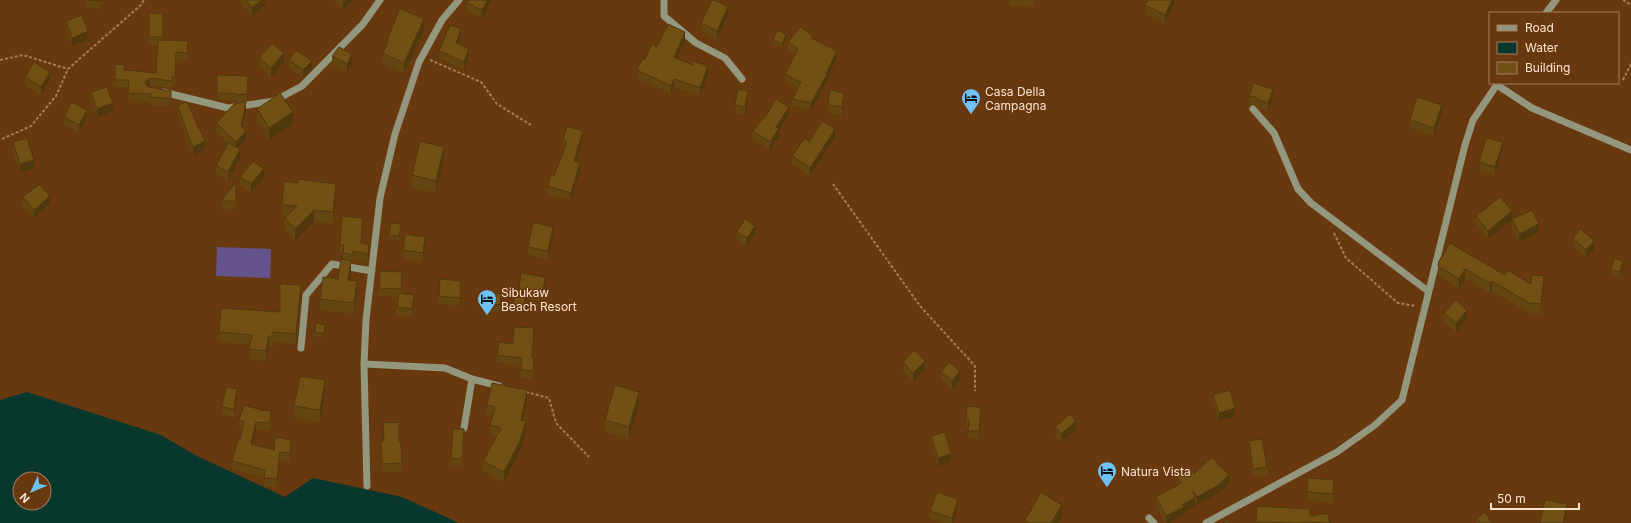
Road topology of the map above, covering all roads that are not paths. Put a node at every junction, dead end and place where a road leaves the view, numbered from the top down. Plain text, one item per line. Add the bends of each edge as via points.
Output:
1 (380, 0) edge
2 (460, 0) edge
3 (664, 0) edge
4 (1556, 0) edge
5 (1547, 12) edge
6 (742, 79) dead end
7 (1498, 84) edge
8 (157, 91) edge
9 (1254, 109) dead end
10 (1631, 150) edge
11 (372, 271) junction
12 (1428, 291) junction
13 (301, 348) dead end
14 (364, 364) junction
15 (472, 379) junction
16 (503, 387) edge
17 (464, 428) edge
18 (367, 486) dead end
19 (1206, 523) edge

1 - 8 street via 363,24 302,86 274,101 228,108
2 - 11 street via 442,20 422,56 395,134 380,198
3 - 6 street via 664,16 696,43 725,58
4 - 5 street
7 - 10 street via 1532,108
7 - 12 street via 1473,120
9 - 12 street via 1274,133 1302,194
11 - 13 street via 332,264 306,295
11 - 14 street
12 - 19 street via 1402,400 1376,425 1337,452
14 - 15 street via 445,368
14 - 18 street
15 - 16 street
15 - 17 street

